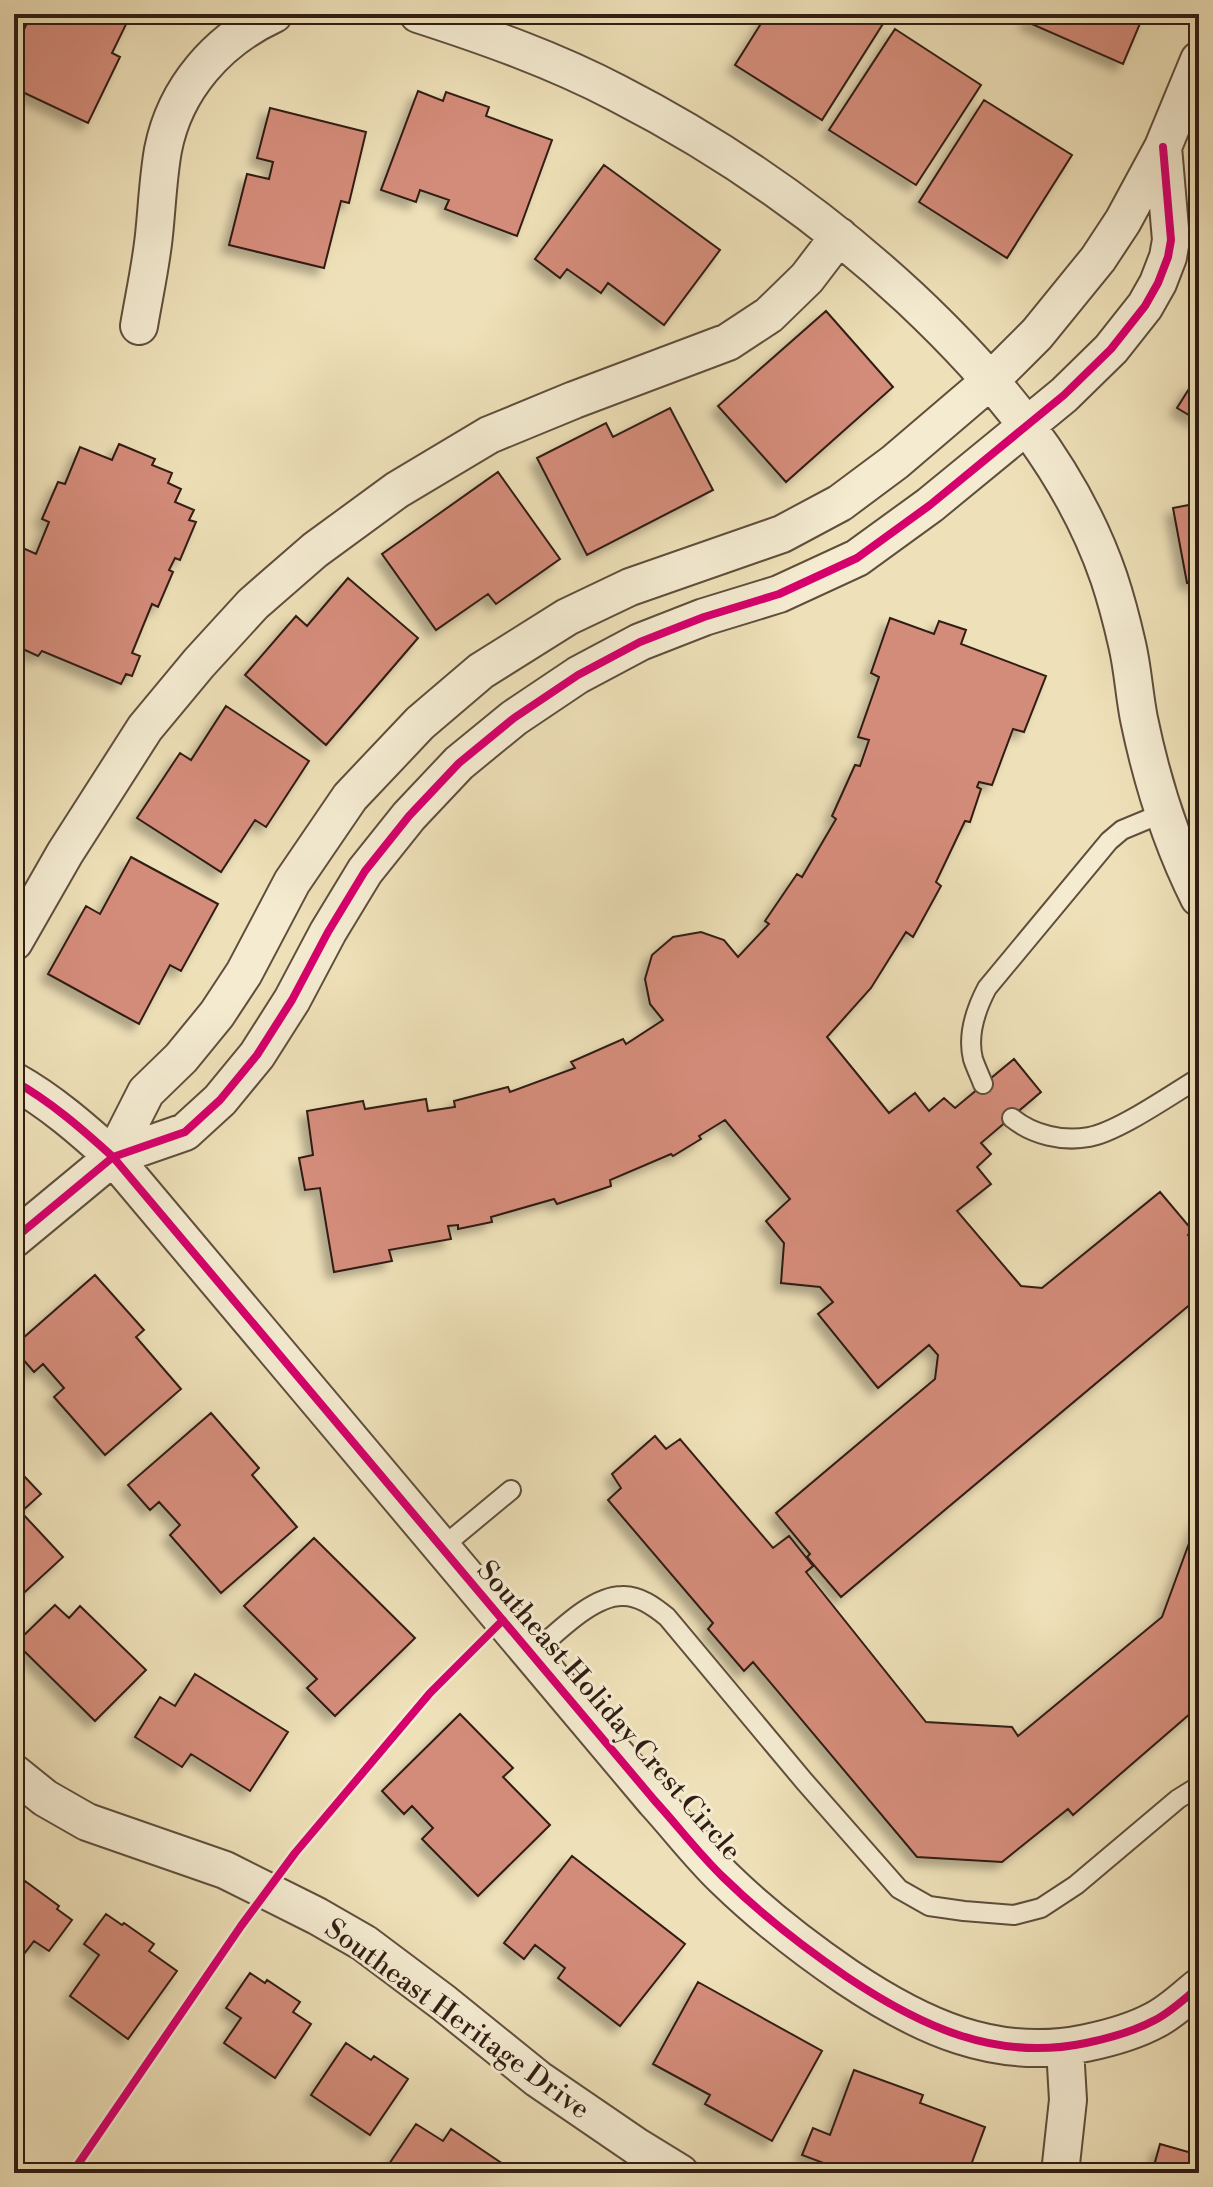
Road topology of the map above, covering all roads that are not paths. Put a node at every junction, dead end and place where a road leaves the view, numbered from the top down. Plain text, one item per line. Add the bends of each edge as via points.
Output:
1 (274, 14) edge
2 (418, 14) edge
3 (1199, 60) edge
4 (1163, 147) junction
5 (839, 236) junction
6 (139, 326) dead end
7 (991, 380) junction
8 (1026, 425) junction
9 (1163, 813) junction
10 (1199, 898) edge
11 (14, 942) edge
12 (1199, 1078) edge
13 (14, 1081) edge
14 (983, 1084) dead end
15 (1012, 1118) dead end
16 (113, 1157) junction
17 (14, 1239) edge
18 (511, 1490) dead end
19 (441, 1548) junction
20 (532, 1654) junction
21 (14, 1773) edge
22 (1199, 1786) edge
23 (1199, 1987) edge
24 (1065, 2048) junction
25 (680, 2173) edge
26 (1060, 2173) edge

1 - 6 street via 220,48 194,77 175,112 164,149
2 - 5 street via 519,49 615,92 708,142
3 - 4 street
4 - 7 street via 1098,259
4 - 8 street via 1171,240 1158,283 1111,349
5 - 7 street via 943,329
5 - 11 street via 769,315 728,342 489,435 397,490 315,550 253,604 145,728
7 - 8 street
7 - 16 street via 840,503 782,534 630,587 567,617 481,671 420,723 350,797 292,882 244,973 181,1058 146,1092
8 - 9 street via 1082,512 1109,577
8 - 16 street via 857,558 779,594 640,642 514,718 459,763 365,871 292,1000 220,1100 185,1132
9 - 10 street
9 - 14 lane via 1109,841 987,988 973,1028 973,1057
12 - 15 lane via 1092,1137 1045,1135
13 - 16 street, Southeast Holiday Crest Circle
16 - 17 street
16 - 19 street, Southeast Holiday Crest Circle
18 - 19 lane
19 - 20 street, Southeast Holiday Crest Circle
20 - 22 lane via 595,1603 623,1595 651,1603 899,1889 929,1906 1014,1915 1041,1908
20 - 24 street, Southeast Holiday Crest Circle via 723,1877 798,1944 884,2001 938,2028 984,2043
21 - 25 street, Southeast Heritage Drive via 87,1822 225,1870 352,1936 538,2079
23 - 24 street, Southeast Holiday Crest Circle via 1157,2020 1113,2038
24 - 26 street via 1068,2100

